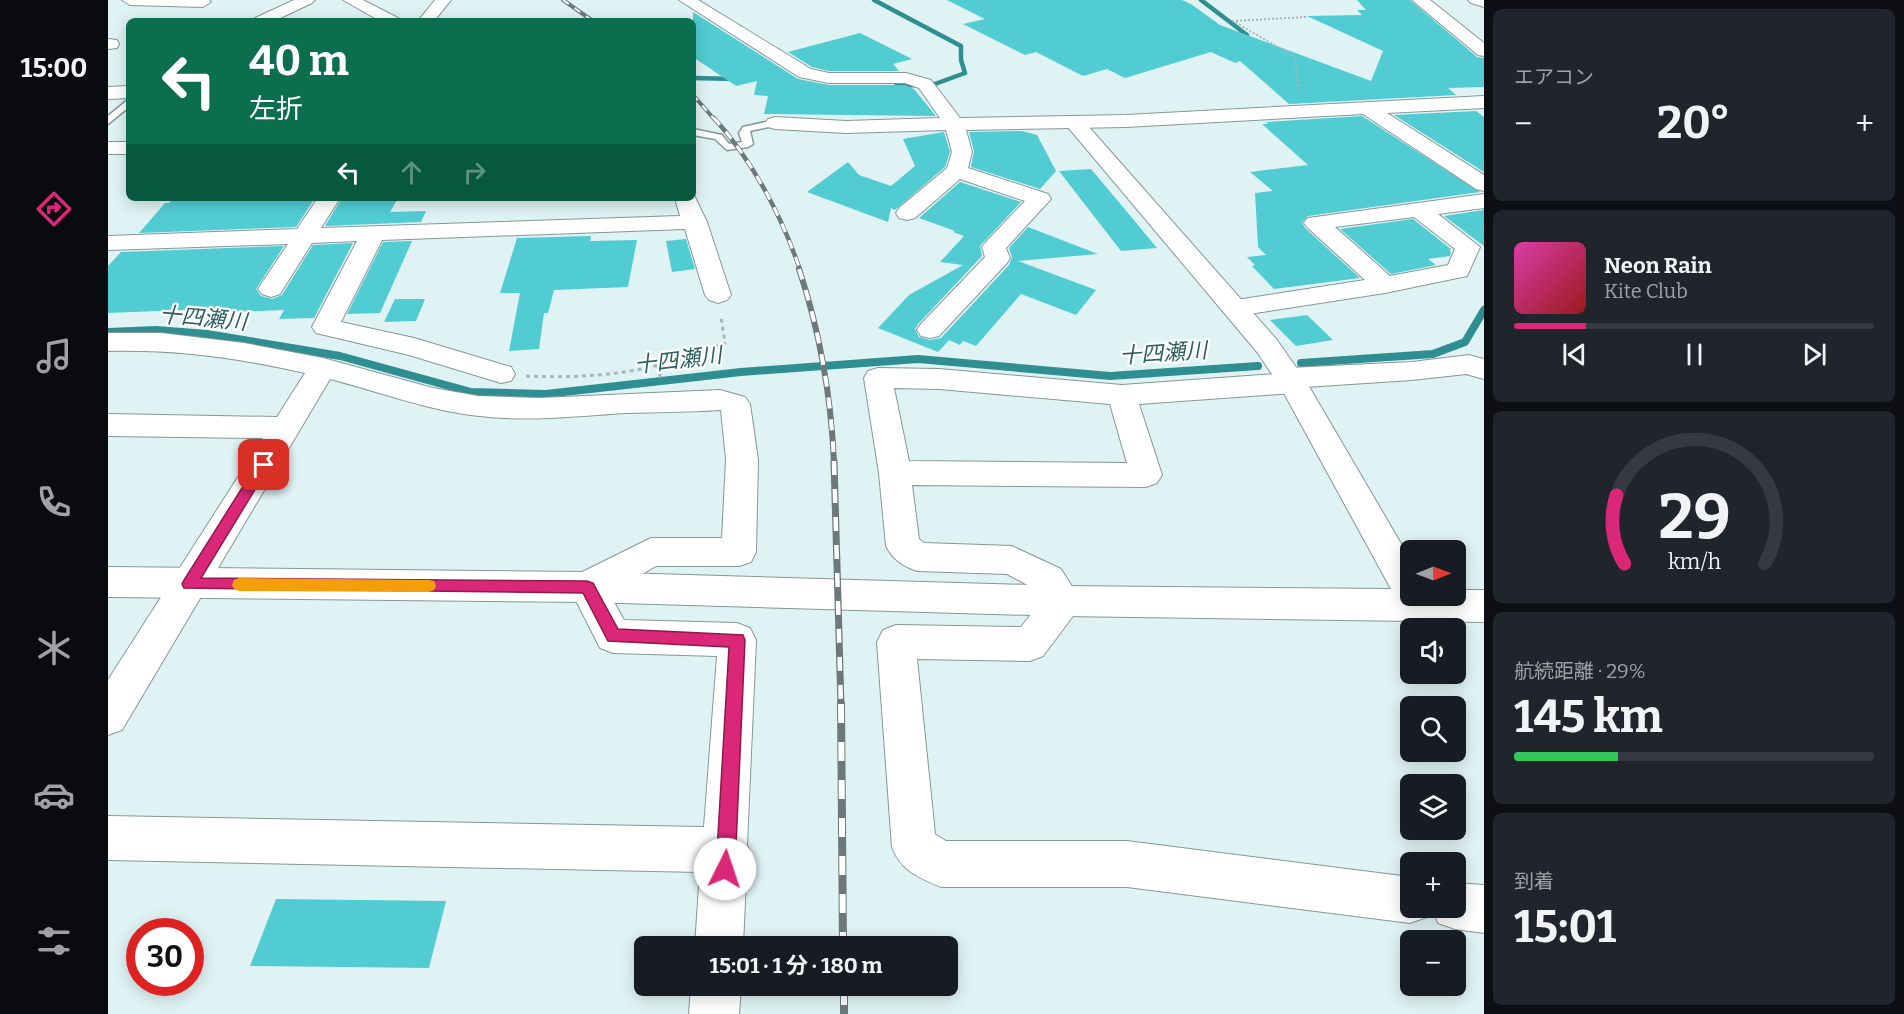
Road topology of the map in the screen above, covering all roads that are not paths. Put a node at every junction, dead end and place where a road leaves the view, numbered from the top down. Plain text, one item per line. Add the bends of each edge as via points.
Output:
1 (307, 0) edge
2 (351, 0) edge
3 (443, 0) edge
4 (687, 0) edge
5 (1420, 0) edge
6 (1476, 0) edge
7 (122, 1) edge
8 (203, 2) dead end
9 (1484, 2) edge
10 (268, 18) edge
11 (386, 18) edge
12 (428, 18) edge
13 (1484, 51) edge
14 (108, 93) edge
15 (126, 93) edge
16 (1484, 102) edge
17 (126, 105) edge
18 (1366, 108) junction
19 (108, 121) edge
20 (1074, 122) junction
21 (775, 123) joint
22 (954, 123) junction
23 (696, 133) edge
24 (108, 148) edge
25 (126, 148) edge
26 (957, 171) junction
27 (1484, 184) edge
28 (327, 201) edge
29 (687, 201) edge
30 (1484, 201) edge
31 (1419, 210) junction
32 (907, 213) dead end
33 (695, 222) junction
34 (373, 234) junction
35 (304, 237) junction
36 (108, 243) edge
37 (1385, 285) junction
38 (271, 289) dead end
39 (718, 295) road end
40 (1236, 308) junction
41 (930, 330) dead end
42 (108, 342) edge
43 (323, 368) junction
44 (1484, 370) edge
45 (501, 374) road end
46 (1291, 380) junction
47 (1122, 395) junction
48 (108, 425) edge
49 (286, 428) junction
50 (895, 473) junction
51 (1400, 572) edge
52 (108, 582) edge
53 (189, 584) junction
54 (587, 587) junction
55 (1400, 597) edge
56 (1063, 601) junction
57 (1466, 604) edge
58 (1484, 606) edge
59 (108, 716) edge
60 (108, 838) edge
61 (727, 850) junction
62 (1400, 899) edge
63 (1466, 907) edge
64 (1484, 909) edge
65 (720, 936) edge
66 (715, 996) edge
67 (714, 1014) edge

1 - 10 street
2 - 11 street
3 - 12 street
4 - 22 street via 805,73 829,78 906,78 924,84
5 - 13 street
6 - 9 street
7 - 8 street
14 - 15 street
16 - 18 street
17 - 19 lane
18 - 20 street
18 - 27 street
20 - 22 street
20 - 40 street
21 - 22 street via 846,127
21 - 23 lane via 747,129 744,133 748,144 739,147 728,147 718,137
22 - 26 street via 962,152
24 - 25 street
26 - 32 street
26 - 41 street via 1040,199 994,247 998,258
28 - 35 street
29 - 33 street
30 - 31 street
31 - 37 street via 1468,247 1458,271
31 - 37 street via 1316,224
33 - 34 street
33 - 39 street
34 - 35 street
34 - 45 street via 325,327 414,347
35 - 36 street
35 - 38 street
37 - 40 street
40 - 46 street
42 - 43 street via 191,343
43 - 49 street
43 - 54 street via 443,402 499,408 725,399 735,404 742,460 739,552 651,552
44 - 46 street via 1469,364
46 - 47 street
46 - 51 street
47 - 50 street via 1146,475
47 - 50 street via 939,379 878,378
48 - 49 street
49 - 53 street
50 - 56 street via 903,546 917,557 1012,560 1048,579
52 - 53 street
53 - 54 street
53 - 59 street
54 - 56 street
54 - 61 street via 613,636 737,640
55 - 56 street
56 - 62 street via 1030,644 896,642 914,847 941,864 1127,864
57 - 58 street
60 - 61 street
61 - 65 street
63 - 64 street
66 - 67 street

